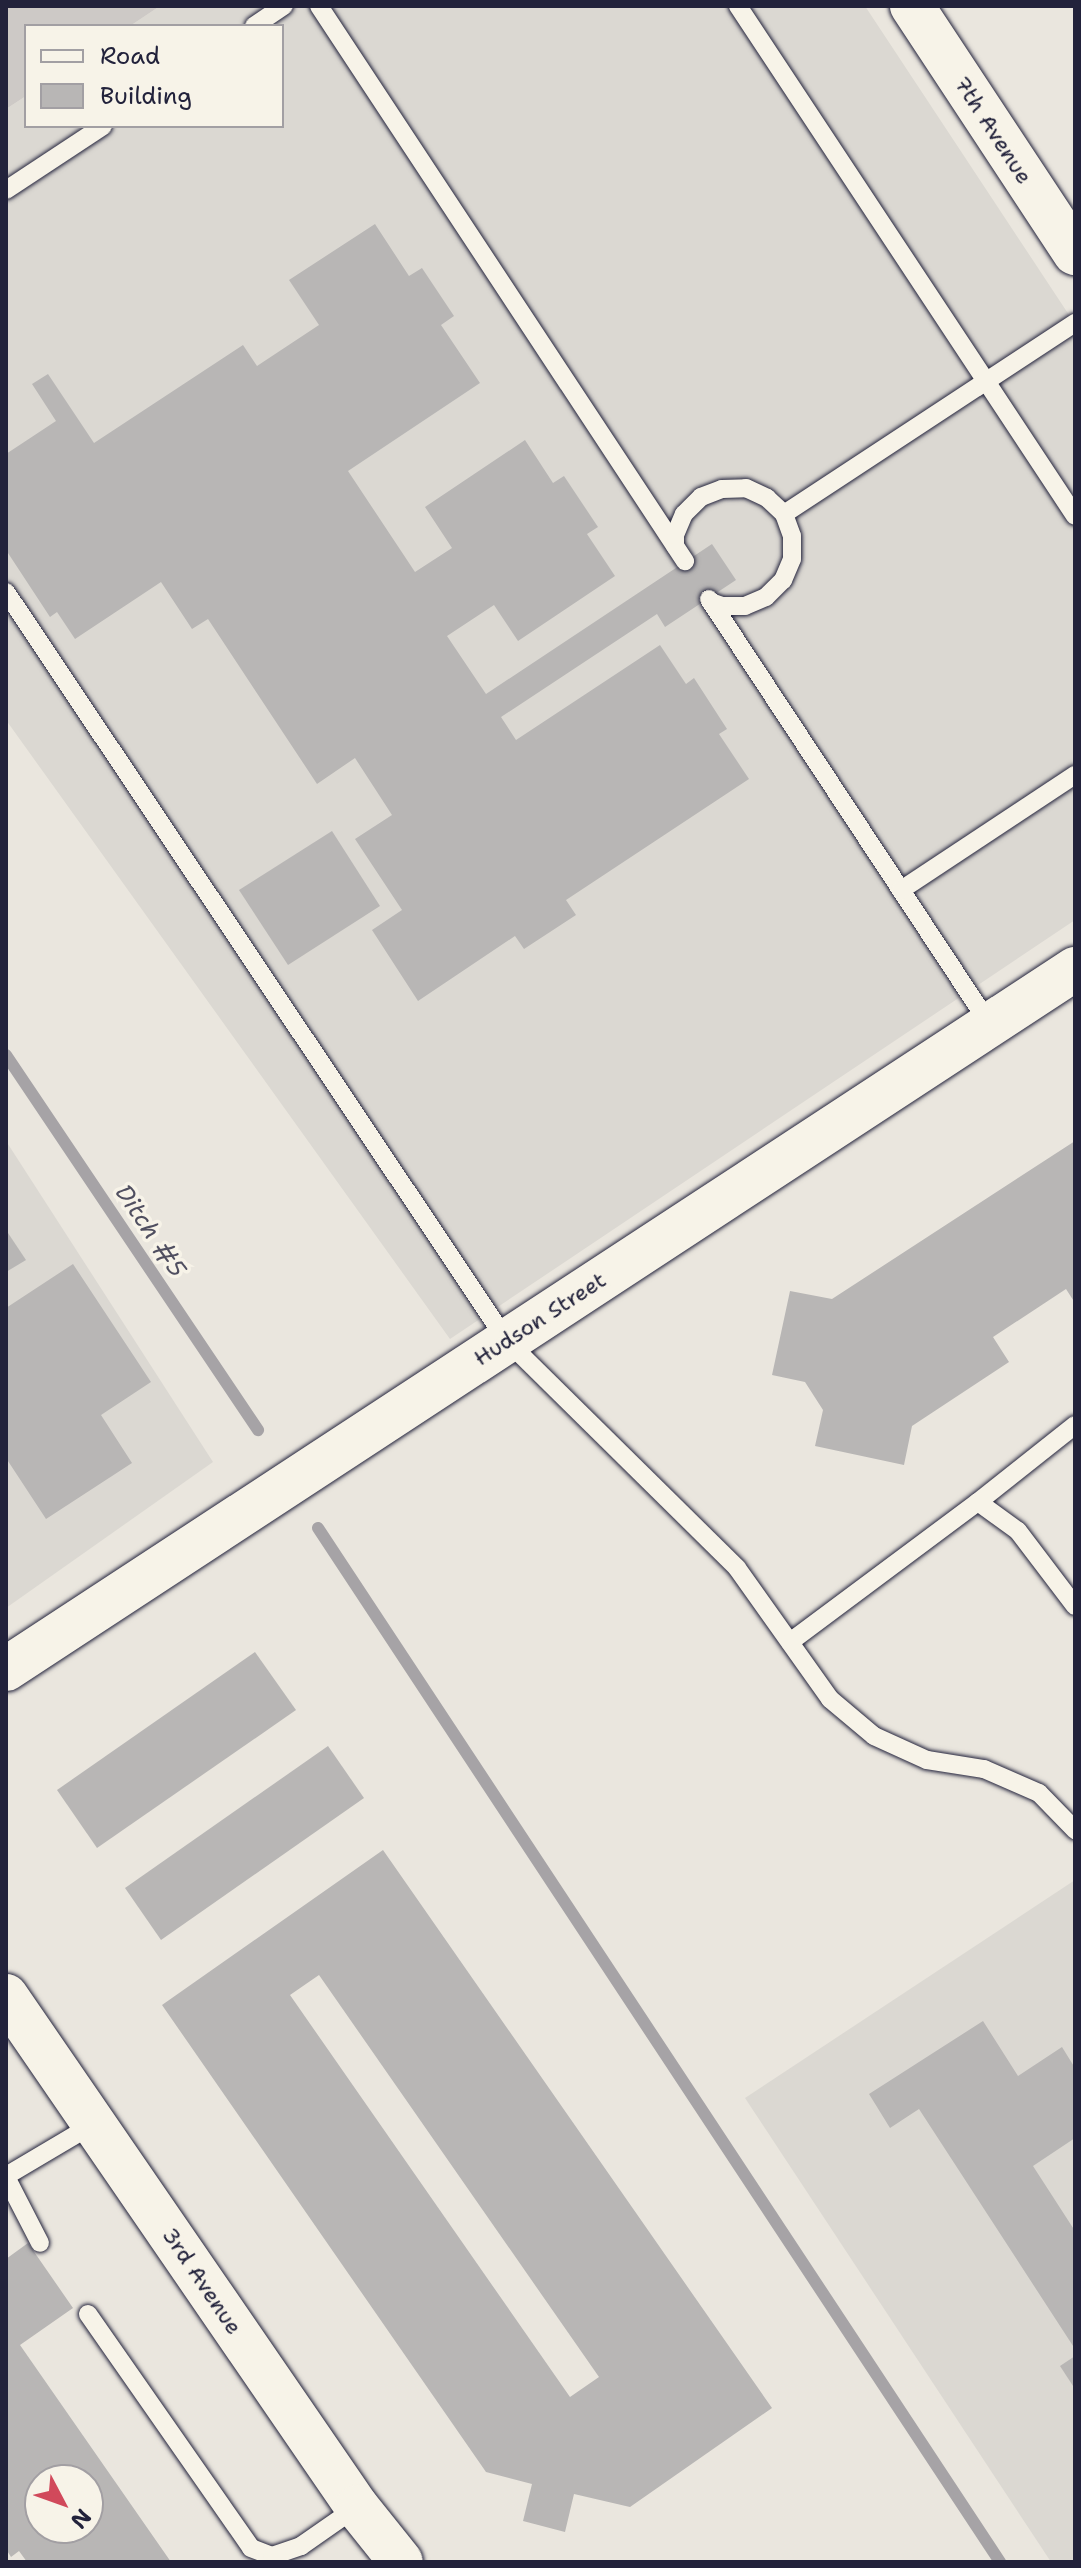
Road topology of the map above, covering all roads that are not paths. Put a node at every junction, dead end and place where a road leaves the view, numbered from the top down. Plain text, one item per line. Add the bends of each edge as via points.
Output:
1 (284, 6) edge
2 (319, 6) edge
3 (738, 6) edge
4 (912, 6) edge
5 (257, 24) edge
6 (100, 128) edge
7 (6, 190) edge
8 (1075, 253) edge
9 (1075, 323) edge
10 (986, 381) junction
11 (784, 514) junction
12 (1075, 516) edge
13 (6, 592) edge
14 (1075, 775) edge
15 (901, 890) junction
16 (1075, 969) edge
17 (990, 1025) junction
18 (507, 1341) junction
19 (1075, 1425) edge
20 (978, 1502) junction
21 (1075, 1606) edge
22 (790, 1642) junction
23 (6, 1669) edge
24 (1075, 1830) edge
25 (6, 1996) edge
26 (94, 2124) junction
27 (6, 2176) edge
28 (40, 2243) dead end
29 (88, 2314) dead end
30 (357, 2507) junction
31 (401, 2562) edge

1 - 5 lane
2 - 11 lane via 680,554 675,535 684,514 701,497 746,488
3 - 10 lane
4 - 8 street, 7th Avenue
6 - 7 lane
9 - 10 lane
10 - 11 lane
10 - 12 lane
11 - 15 lane via 792,536 792,559 783,580 766,597 745,606 710,600
13 - 18 lane
14 - 15 lane
15 - 17 lane
16 - 17 street, Hudson Street
17 - 18 street, Hudson Street
18 - 22 lane via 737,1568
18 - 23 street, Hudson Street
19 - 20 lane
20 - 21 lane via 1018,1531
20 - 22 lane
22 - 24 lane via 830,1699 874,1736 927,1760 984,1769 1039,1793
25 - 26 street, 3rd Avenue
26 - 27 lane
26 - 30 street, 3rd Avenue
27 - 28 lane
29 - 30 lane via 251,2548 272,2556 301,2546
30 - 31 street, 3rd Avenue

